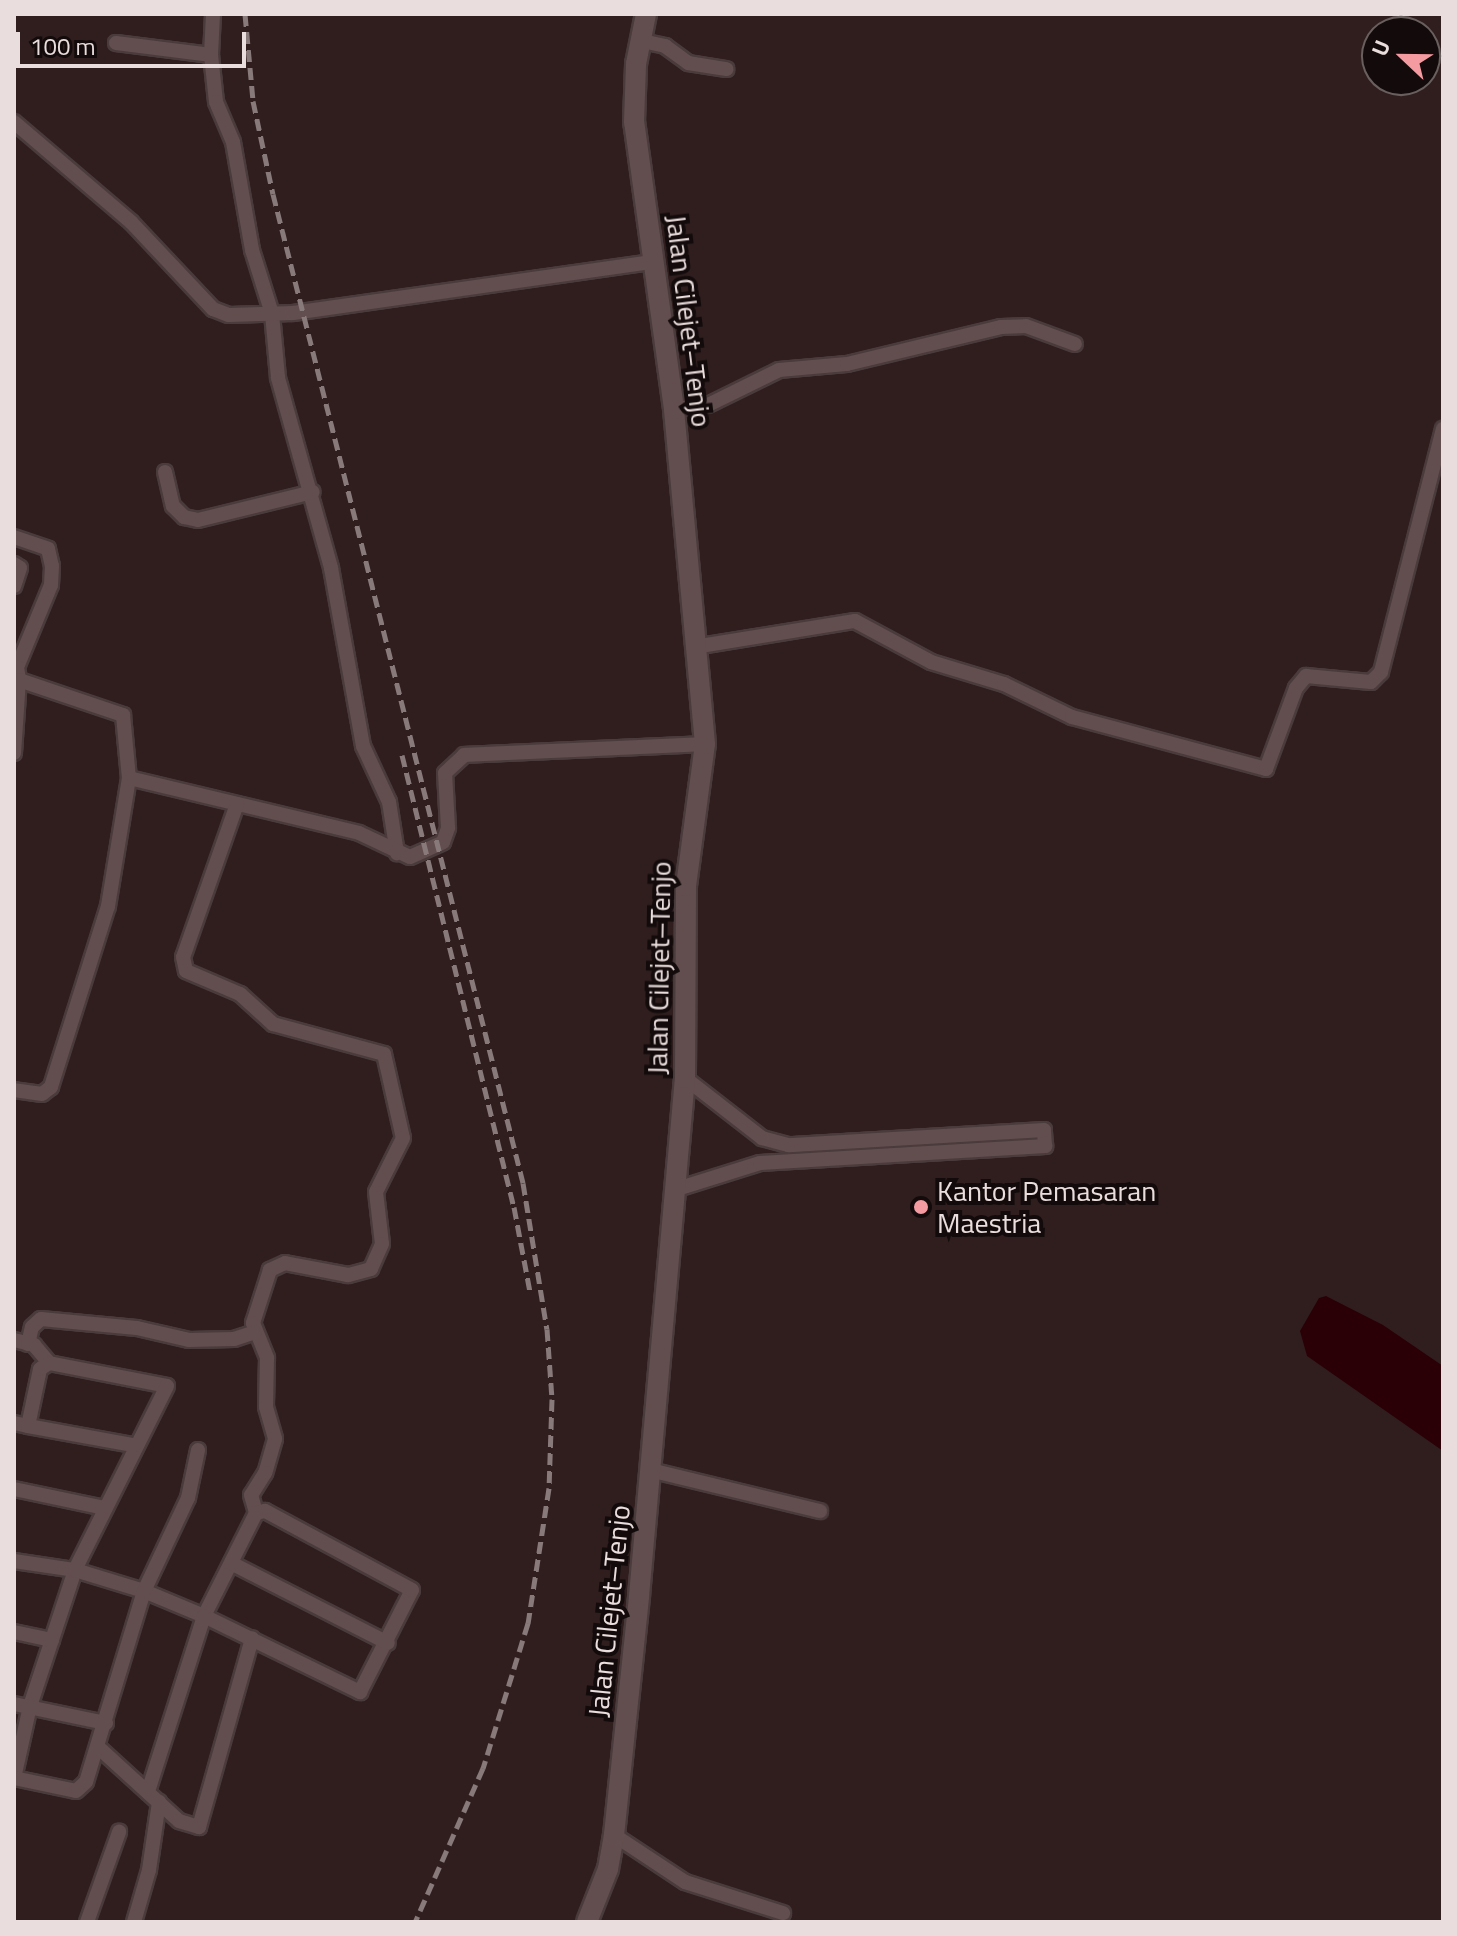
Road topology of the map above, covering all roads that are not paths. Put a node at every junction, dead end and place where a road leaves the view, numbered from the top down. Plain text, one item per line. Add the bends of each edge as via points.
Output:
1 (213, 14) edge
2 (646, 14) edge
3 (642, 41) junction
4 (116, 43) dead end
5 (211, 55) junction
6 (727, 69) dead end
7 (14, 122) edge
8 (652, 262) junction
9 (272, 314) junction
10 (1075, 344) dead end
11 (674, 409) junction
12 (1443, 429) edge
13 (165, 472) dead end
14 (313, 492) junction
15 (14, 537) edge
16 (14, 564) edge
17 (14, 586) edge
18 (694, 647) junction
19 (19, 680) junction
20 (705, 744) junction
21 (14, 753) edge
22 (129, 778) junction
23 (237, 804) junction
24 (397, 853) junction
25 (685, 1078) junction
26 (14, 1090) edge
27 (983, 1136) junction
28 (762, 1138) junction
29 (986, 1152) junction
30 (760, 1163) junction
31 (677, 1189) junction
32 (255, 1332) junction
33 (21, 1342) edge
34 (49, 1363) junction
35 (21, 1425) edge
36 (133, 1445) junction
37 (198, 1450) dead end
38 (650, 1470) junction
39 (14, 1489) edge
40 (104, 1508) junction
41 (820, 1511) dead end
42 (256, 1513) junction
43 (14, 1561) edge
44 (231, 1563) junction
45 (75, 1570) junction
46 (144, 1591) junction
47 (204, 1616) junction
48 (14, 1632) edge
49 (252, 1638) junction
50 (52, 1640) junction
51 (388, 1643) junction
52 (14, 1704) edge
53 (30, 1706) junction
54 (106, 1723) junction
55 (98, 1747) junction
56 (14, 1778) edge
57 (153, 1797) junction
58 (119, 1832) dead end
59 (614, 1835) junction
60 (783, 1913) dead end
61 (87, 1922) edge
62 (134, 1922) edge
63 (587, 1922) edge

1 - 5 street
2 - 3 main road, Jalan Cilejet–Tenjo
3 - 6 street via 665,46 688,63
3 - 8 main road, Jalan Cilejet–Tenjo via 634,122
4 - 5 street
5 - 9 street via 216,102 233,142 252,250
7 - 9 street via 131,222 213,309 229,315
8 - 9 street
8 - 11 main road, Jalan Cilejet–Tenjo
9 - 14 street via 278,378
10 - 11 street via 1026,326 1001,327 847,364 779,370 708,405
11 - 18 main road, Jalan Cilejet–Tenjo
12 - 18 street via 1381,672 1371,682 1306,676 1296,688 1266,769 1072,717 1004,684 931,662 855,621
13 - 14 street via 173,506 184,517 198,520
14 - 24 street via 363,746 389,802
15 - 19 street via 48,549 52,566 51,585 17,667
16 - 17 street via 20,568
18 - 20 main road, Jalan Cilejet–Tenjo
19 - 21 street
19 - 22 street via 123,715
20 - 24 street via 464,755 445,773 443,842 416,856
20 - 25 main road, Jalan Cilejet–Tenjo via 686,886
22 - 23 street
22 - 26 street via 108,906 51,1087 42,1094
23 - 24 street via 359,833
23 - 32 street via 183,957 186,971 240,994 273,1024 384,1054 403,1138 376,1192 382,1244 376,1262 356,1276 274,1265 254,1314
25 - 28 street
25 - 31 main road, Jalan Cilejet–Tenjo
27 - 28 street via 788,1145
27 - 29 street
27 - 29 street via 1044,1130 1045,1146
28 - 30 street
29 - 30 street
30 - 31 street
31 - 38 main road, Jalan Cilejet–Tenjo
32 - 33 street via 234,1339 189,1340 137,1328 41,1319
32 - 42 street via 267,1358 266,1407 275,1430 268,1464 251,1495
33 - 34 street
34 - 35 street via 40,1369
34 - 36 street via 164,1382 166,1391
35 - 36 street
36 - 40 street
37 - 46 street via 188,1498
38 - 41 street
38 - 59 main road, Jalan Cilejet–Tenjo
39 - 40 street
40 - 45 street
42 - 44 street
42 - 51 street via 265,1511 409,1588 412,1593
43 - 45 street
44 - 47 street
44 - 51 street
45 - 46 street
45 - 50 street
46 - 47 street
46 - 54 street
47 - 49 street
47 - 57 street
48 - 50 street
49 - 51 street via 360,1692
49 - 57 street via 203,1822 194,1829
50 - 53 street
52 - 53 street
53 - 54 street
53 - 56 street
54 - 55 street
55 - 56 street via 86,1782 76,1791
55 - 57 street
57 - 62 street via 149,1870
58 - 61 street
59 - 60 street via 685,1882
59 - 63 main road, Jalan Cilejet–Tenjo via 608,1869

